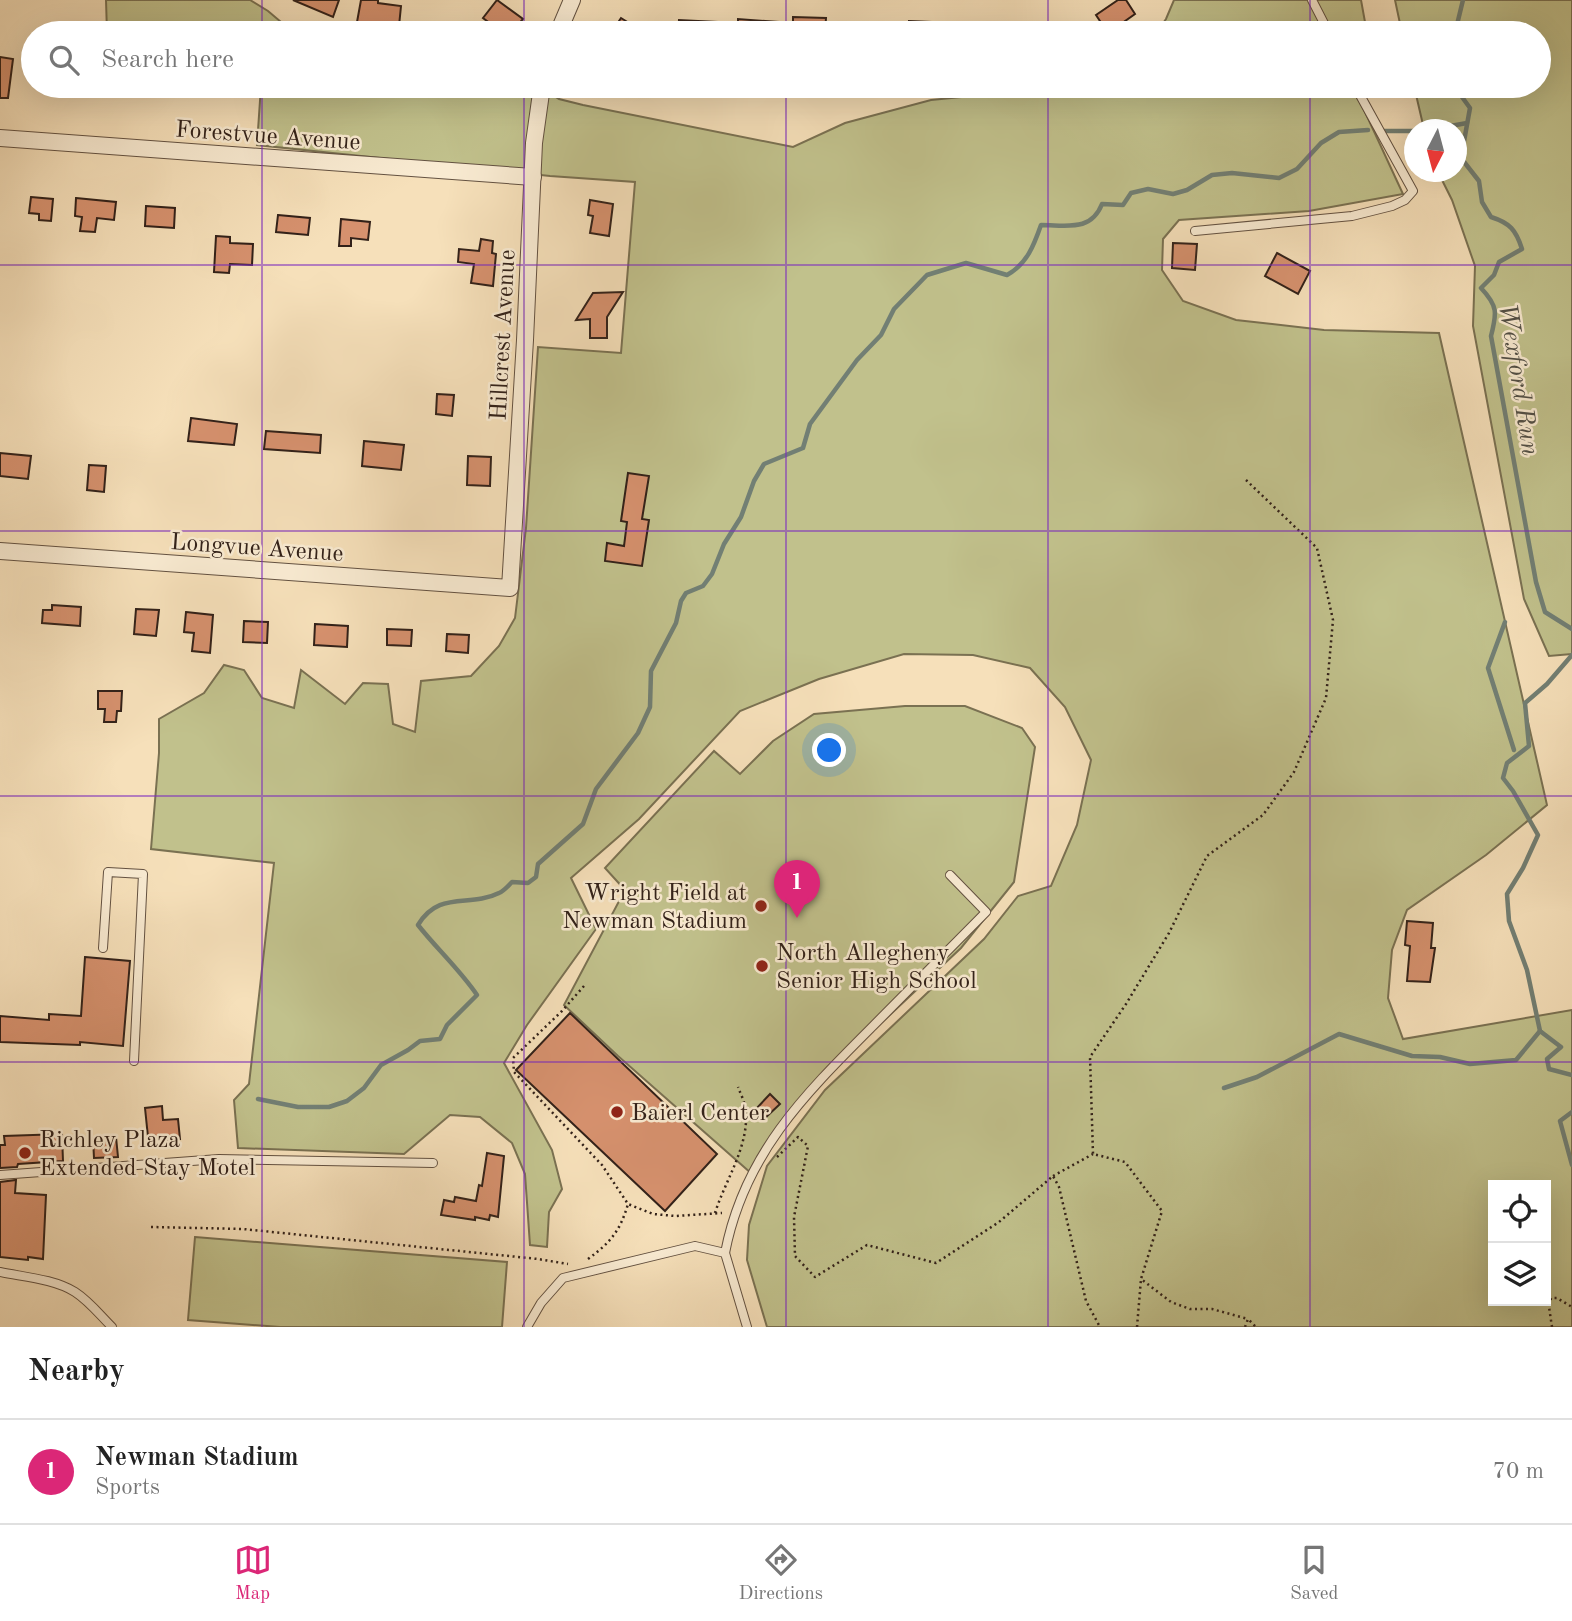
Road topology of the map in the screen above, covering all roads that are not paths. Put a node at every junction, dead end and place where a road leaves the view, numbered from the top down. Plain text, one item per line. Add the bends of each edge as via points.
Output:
1 (572, 0) edge
2 (1312, 0) edge
3 (563, 21) edge
4 (1323, 21) edge
5 (540, 98) edge
6 (1361, 98) edge
7 (0, 138) edge
8 (533, 177) junction
9 (1195, 231) dead end
10 (0, 551) edge
11 (510, 588) joint
12 (950, 875) dead end
13 (103, 948) dead end
14 (134, 1061) dead end
15 (433, 1163) dead end
16 (0, 1175) edge
17 (725, 1253) junction
18 (0, 1272) edge
19 (112, 1327) edge
20 (527, 1327) edge
21 (747, 1327) edge

1 - 3 street
2 - 4 lane
5 - 8 street, Hillcrest Avenue
6 - 9 lane via 1413,191 1405,200 1352,216
7 - 8 street, Forestvue Avenue
8 - 11 street, Hillcrest Avenue
10 - 11 street, Longvue Avenue
12 - 17 lane via 986,912 808,1092 774,1134 730,1224
13 - 14 lane via 108,872 143,874
15 - 16 lane via 219,1159
17 - 20 lane via 695,1246 563,1278
17 - 21 lane
18 - 19 lane via 69,1289

